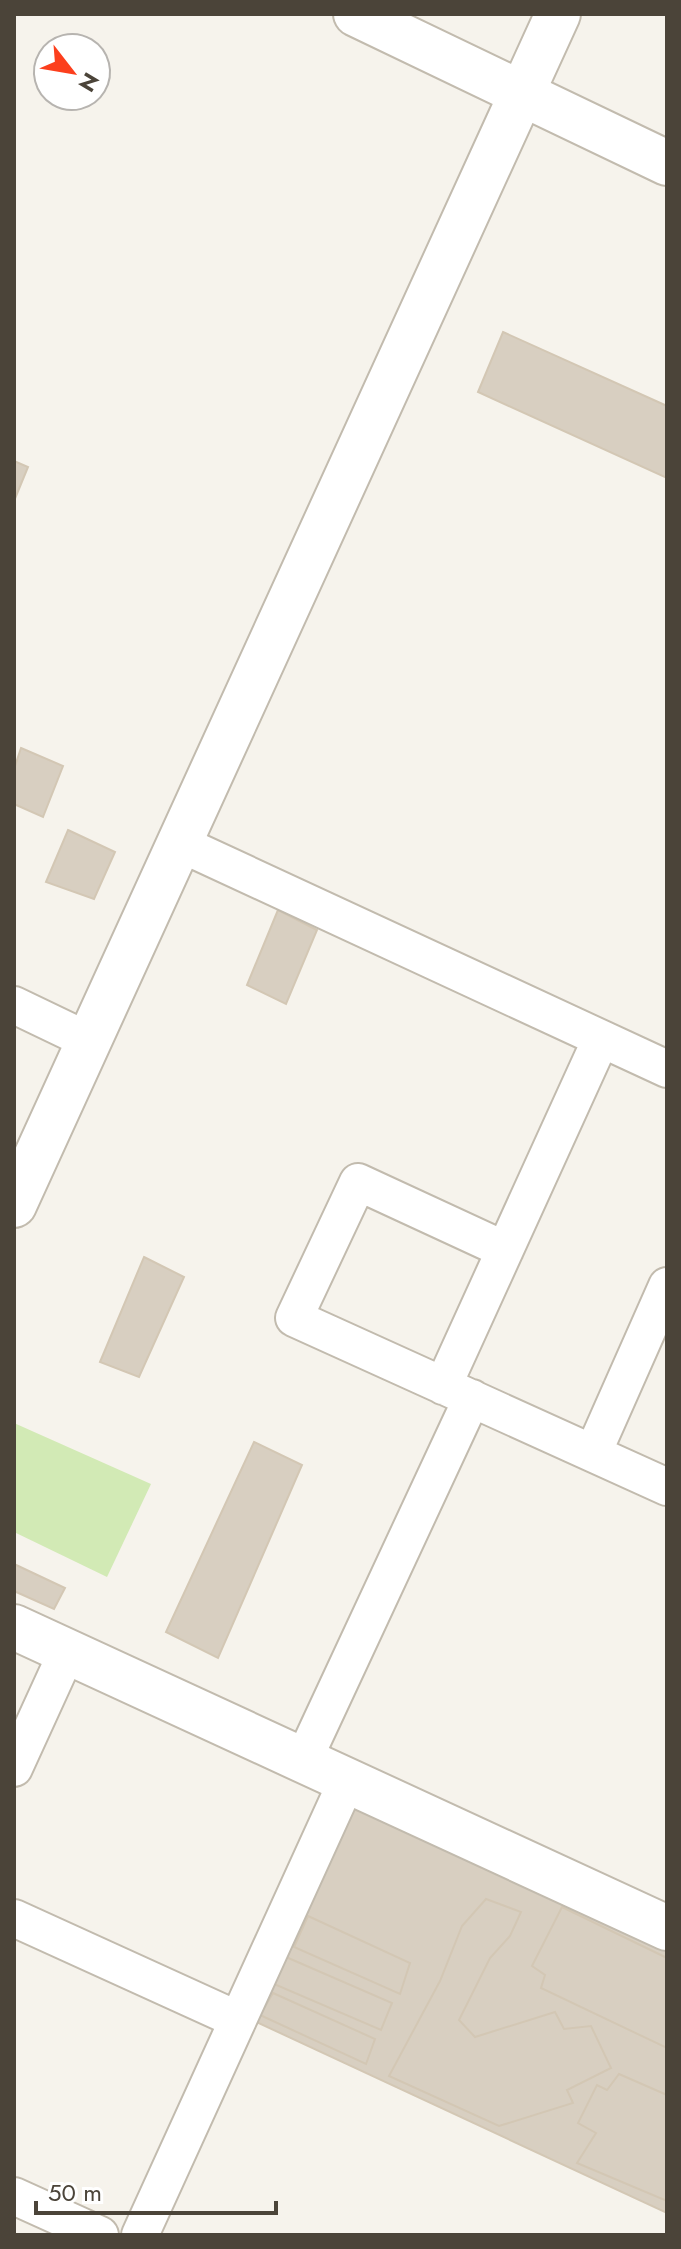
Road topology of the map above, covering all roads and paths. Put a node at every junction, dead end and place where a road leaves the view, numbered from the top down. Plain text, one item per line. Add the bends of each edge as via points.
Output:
1 (356, 14) edge
2 (558, 14) edge
3 (523, 91) junction
4 (667, 163) edge
5 (179, 843) junction
6 (14, 1005) edge
7 (601, 1039) junction
8 (89, 1041) junction
9 (667, 1069) edge
10 (14, 1205) edge
11 (505, 1250) junction
12 (667, 1286) edge
13 (458, 1392) junction
14 (593, 1453) junction
15 (667, 1487) edge
16 (14, 1627) edge
17 (67, 1652) junction
18 (302, 1763) junction
19 (14, 1768) edge
20 (346, 1783) junction
21 (14, 1918) edge
22 (667, 1928) edge
23 (238, 2020) junction
24 (14, 2196) edge
25 (100, 2235) edge
26 (140, 2235) edge

1 - 3 street
2 - 3 street
3 - 4 street
3 - 5 street
5 - 7 street
5 - 8 street
6 - 8 street
7 - 9 street
7 - 11 street
8 - 10 street
11 - 13 street
11 - 13 street via 358,1182 294,1318
12 - 14 street
13 - 14 street
13 - 18 street
14 - 15 street
16 - 17 street
17 - 18 street
17 - 19 street
18 - 20 street
20 - 22 street
20 - 23 street
21 - 23 street
23 - 26 street
24 - 25 street

